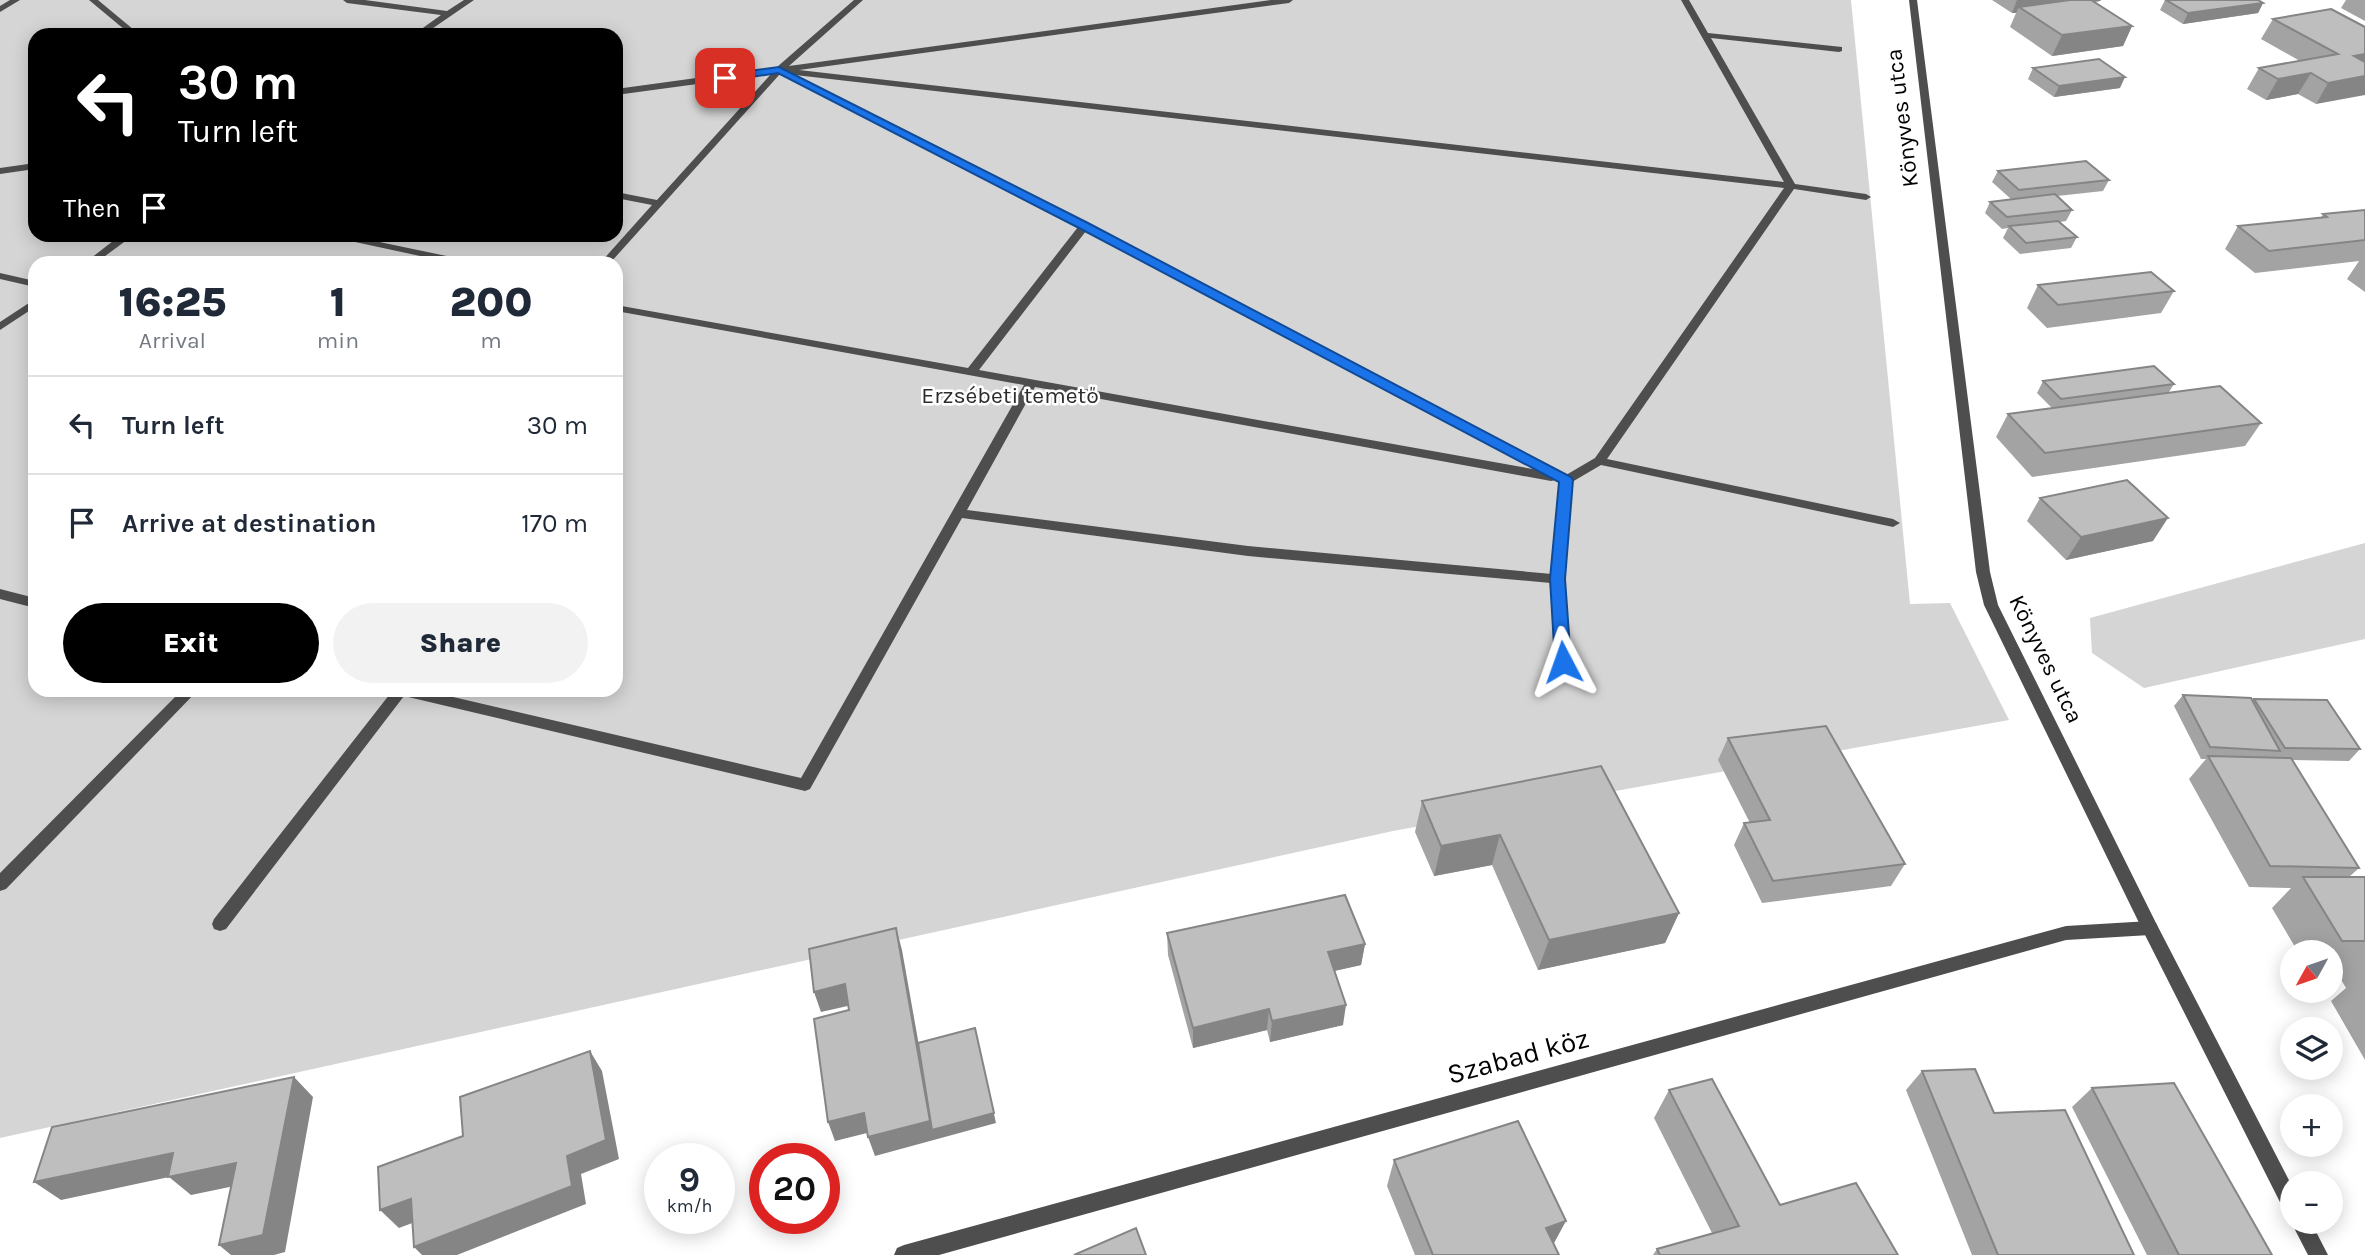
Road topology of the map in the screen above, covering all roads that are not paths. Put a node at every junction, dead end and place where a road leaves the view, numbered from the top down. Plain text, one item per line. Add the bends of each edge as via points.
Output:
1 (16, 0) edge
2 (93, 0) edge
3 (347, 0) edge
4 (470, 0) edge
5 (859, 0) edge
6 (1289, 0) edge
7 (1685, 0) edge
8 (1913, 0) edge
9 (0, 9) edge
10 (449, 14) junction
11 (127, 28) edge
12 (428, 28) edge
13 (1705, 35) junction
14 (1839, 49) dead end
15 (779, 70) junction
16 (623, 91) edge
17 (28, 167) edge
18 (0, 171) edge
19 (1791, 186) junction
20 (623, 196) edge
21 (1866, 197) dead end
22 (659, 203) junction
23 (1084, 226) junction
24 (119, 242) edge
25 (362, 242) edge
26 (99, 256) edge
27 (431, 256) edge
28 (611, 256) edge
29 (0, 276) edge
30 (28, 282) edge
31 (28, 307) edge
32 (623, 310) edge
33 (0, 327) edge
34 (971, 371) junction
35 (1031, 382) junction
36 (1599, 461) junction
37 (1566, 480) junction
38 (958, 513) junction
39 (1893, 523) dead end
40 (1558, 579) junction
41 (0, 594) edge
42 (28, 601) edge
43 (1563, 662) dead end
44 (184, 697) edge
45 (396, 697) edge
46 (431, 697) edge
47 (0, 884) edge
48 (220, 924) dead end
49 (2150, 928) junction
50 (2280, 1182) edge
51 (2307, 1234) edge
52 (904, 1255) edge
53 (2318, 1255) edge

1 - 9 street
2 - 11 street
3 - 10 street
4 - 10 street
5 - 15 street
6 - 15 street
7 - 13 street
8 - 49 street, Könyves utca via 1988,594
10 - 12 street
13 - 14 street
13 - 19 street
15 - 16 street
15 - 19 street
15 - 22 street
15 - 23 street
17 - 18 street
19 - 21 street
19 - 36 street
20 - 22 street
22 - 28 street
23 - 34 street
23 - 37 street
24 - 26 street
25 - 27 street
29 - 30 street
31 - 33 street
32 - 34 street
34 - 35 street
35 - 37 street
35 - 38 street
36 - 37 street
36 - 39 street
37 - 40 street
38 - 40 street via 1248,551
38 - 46 street via 805,785
40 - 43 street
41 - 42 street
44 - 47 street
45 - 48 street
49 - 50 street, Könyves utca
49 - 52 street, Szabad köz via 2066,933
51 - 53 street

